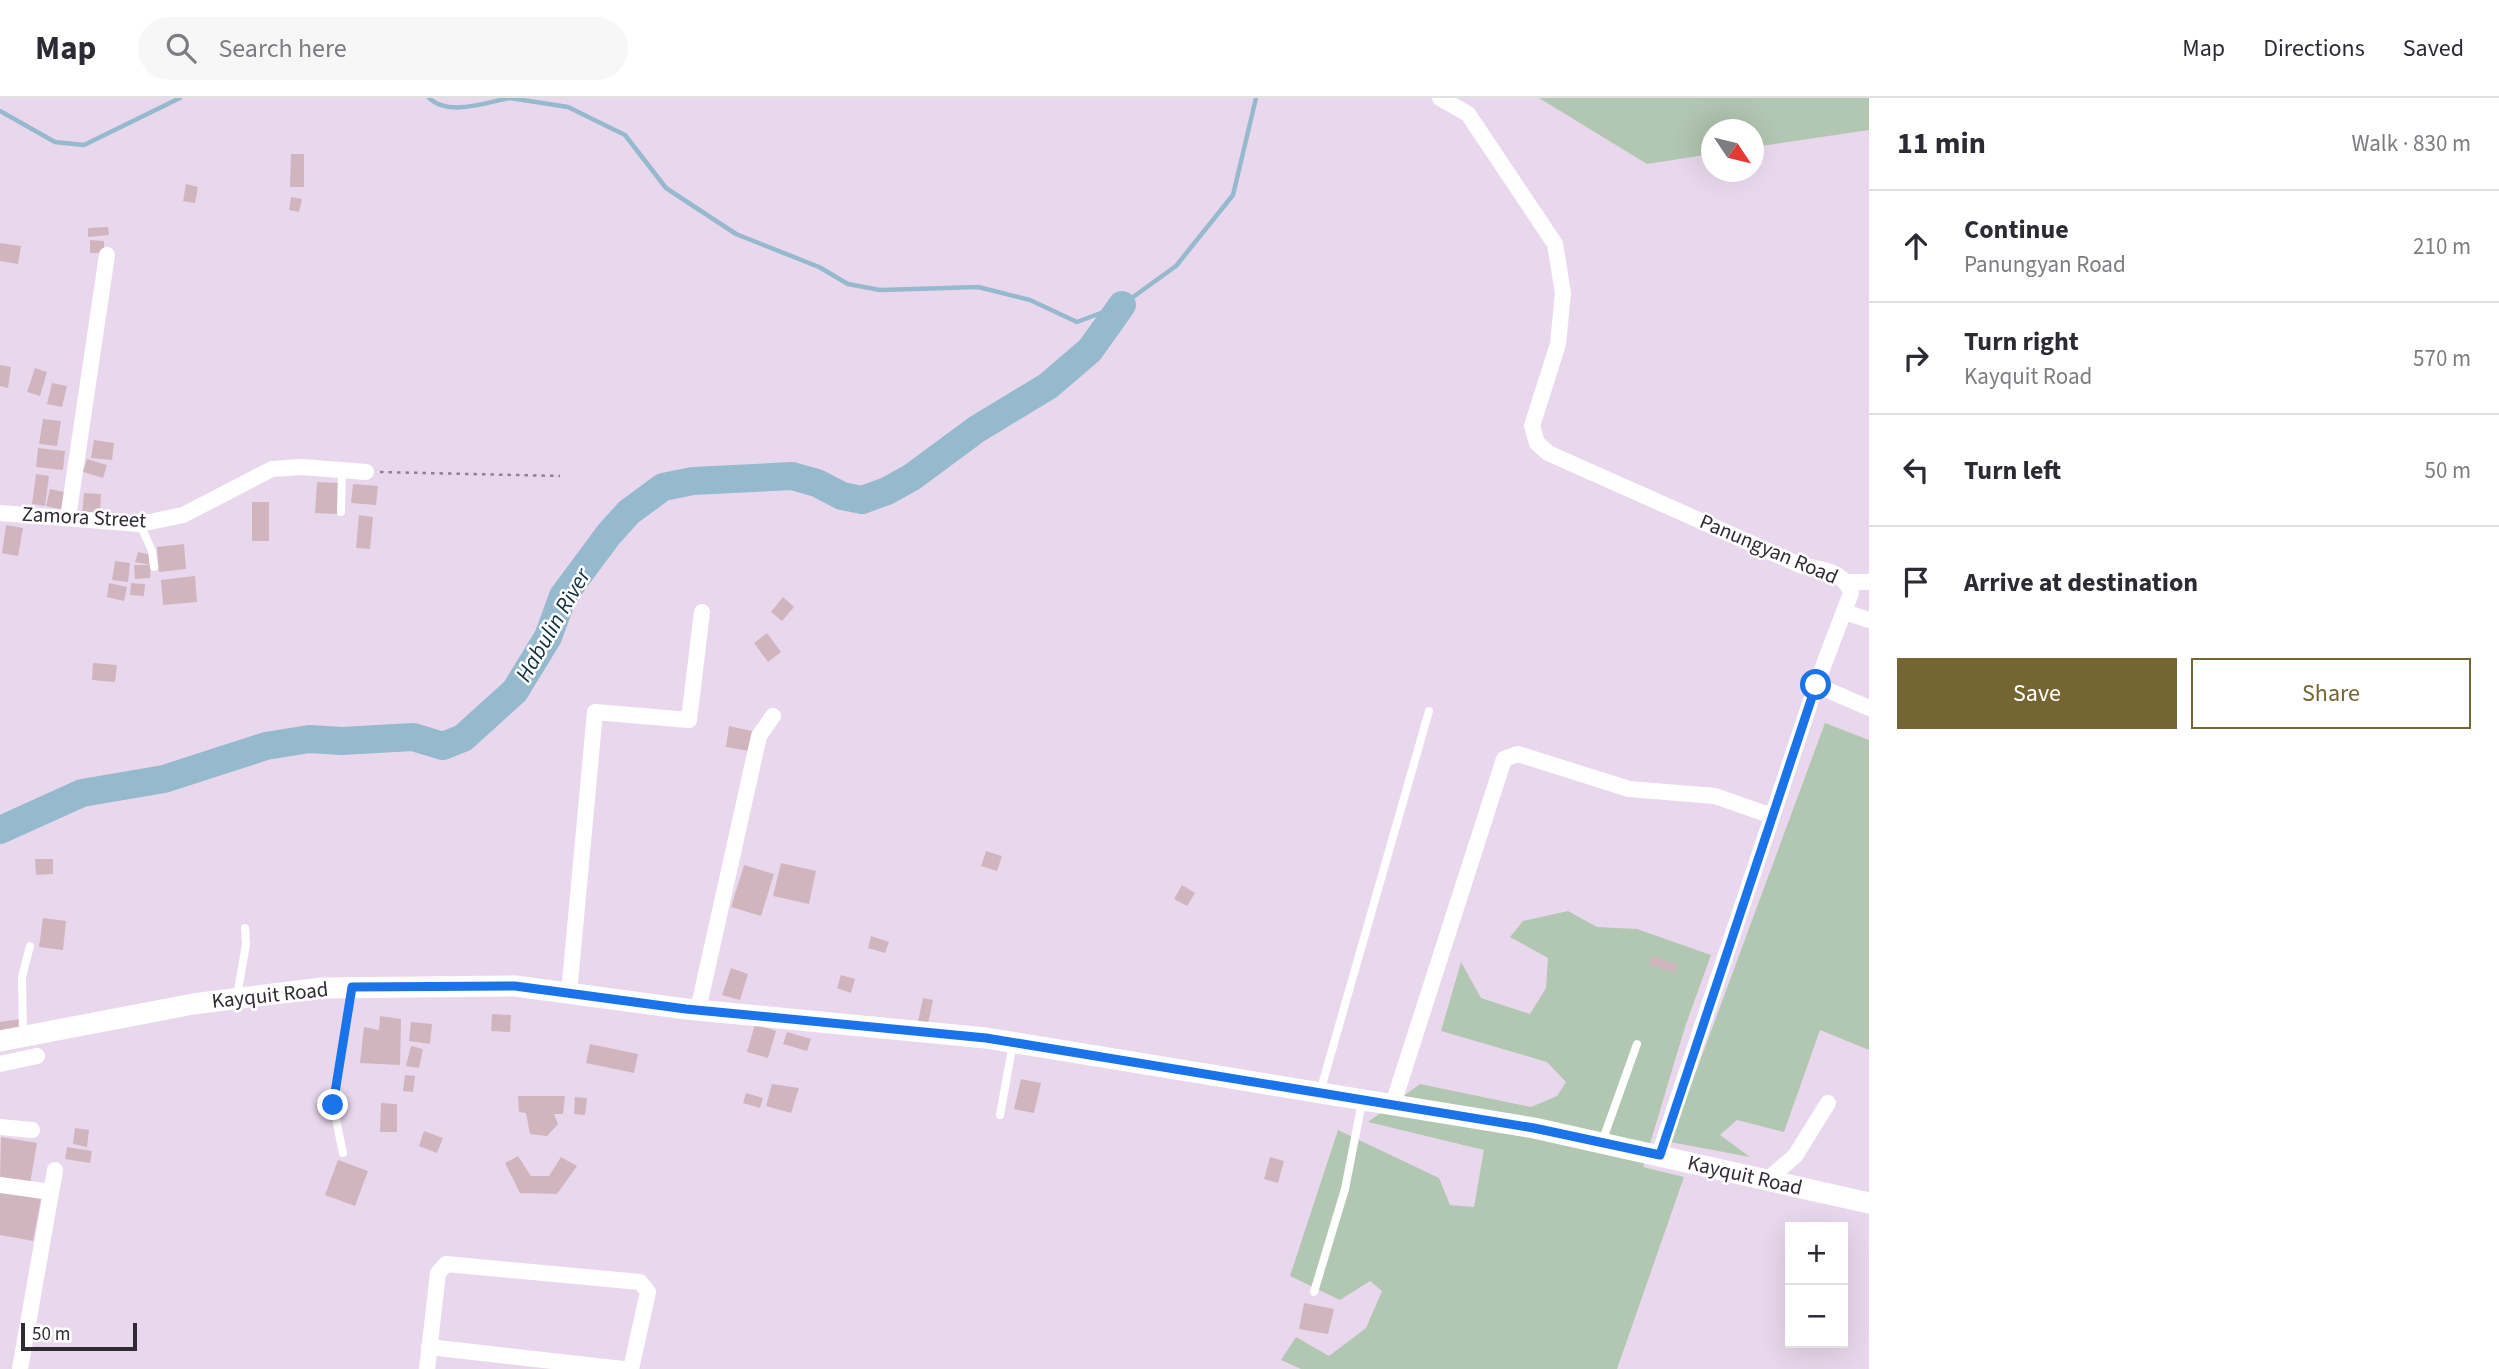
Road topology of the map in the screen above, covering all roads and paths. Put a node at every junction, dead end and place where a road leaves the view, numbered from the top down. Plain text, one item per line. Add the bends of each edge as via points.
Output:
1 (1440, 98) edge
2 (107, 255) dead end
3 (342, 470) junction
4 (366, 472) joint
5 (560, 476) dead end
6 (341, 512) dead end
7 (0, 513) edge
8 (68, 518) junction
9 (140, 524) junction
10 (154, 567) dead end
11 (1848, 582) junction
12 (1869, 582) edge
13 (702, 612) dead end
14 (1844, 612) junction
15 (1869, 620) edge
16 (1816, 685) junction
17 (1869, 708) edge
18 (1429, 711) dead end
19 (773, 716) dead end
20 (1772, 816) junction
21 (245, 928) dead end
22 (30, 946) dead end
23 (352, 987) junction
24 (569, 993) junction
25 (237, 999) junction
26 (698, 1010) junction
27 (23, 1037) junction
28 (0, 1041) edge
29 (1013, 1043) junction
30 (1637, 1044) dead end
31 (37, 1056) dead end
32 (0, 1064) edge
33 (1319, 1095) junction
34 (1362, 1102) junction
35 (1828, 1102) dead end
36 (1392, 1107) junction
37 (1000, 1115) dead end
38 (0, 1127) edge
39 (33, 1130) dead end
40 (1602, 1142) junction
41 (343, 1153) dead end
42 (1660, 1155) junction
43 (55, 1170) dead end
44 (1767, 1180) junction
45 (0, 1185) edge
46 (51, 1192) junction
47 (1869, 1203) edge
48 (1314, 1292) dead end
49 (429, 1347) junction
50 (19, 1369) edge
51 (427, 1369) edge
52 (623, 1369) edge
53 (631, 1369) edge

1 - 11 street, Panungyan Road via 1468,114 1555,244 1563,293 1559,344 1532,426 1537,443 1548,453
2 - 8 street
3 - 4 street, Zamora Street
3 - 6 lane
3 - 9 street, Zamora Street via 272,469 183,515
4 - 5 path
7 - 8 street, Zamora Street
8 - 9 street, Zamora Street
9 - 10 lane
11 - 12 street
11 - 14 street, Panungyan Road via 1851,593
13 - 24 street via 689,720 595,712
14 - 15 street
14 - 16 street, Panungyan Road
16 - 17 street
16 - 20 street, Panungyan Road
18 - 33 lane
19 - 26 street via 759,736
20 - 36 street via 1715,796 1629,789 1518,754 1504,759
20 - 42 street, Panungyan Road
21 - 25 lane
22 - 27 lane via 22,977
23 - 24 street, Kayquit Road via 515,986
23 - 25 street, Kayquit Road
23 - 41 lane via 333,1105
24 - 26 street, Kayquit Road
25 - 27 street, Kayquit Road
26 - 29 street, Kayquit Road
27 - 28 street, Kayquit Road
29 - 33 street, Kayquit Road
29 - 37 lane
30 - 40 lane
31 - 32 street
33 - 34 street, Kayquit Road
34 - 36 street, Kayquit Road
34 - 48 lane via 1345,1189
35 - 44 street via 1795,1156
36 - 40 street, Kayquit Road
38 - 39 street
40 - 42 street, Kayquit Road
42 - 44 street, Kayquit Road
43 - 46 street
44 - 47 street, Kayquit Road
45 - 46 street
46 - 50 street
49 - 51 street
49 - 52 street
49 - 53 street via 438,1273 446,1264 640,1282 648,1292

